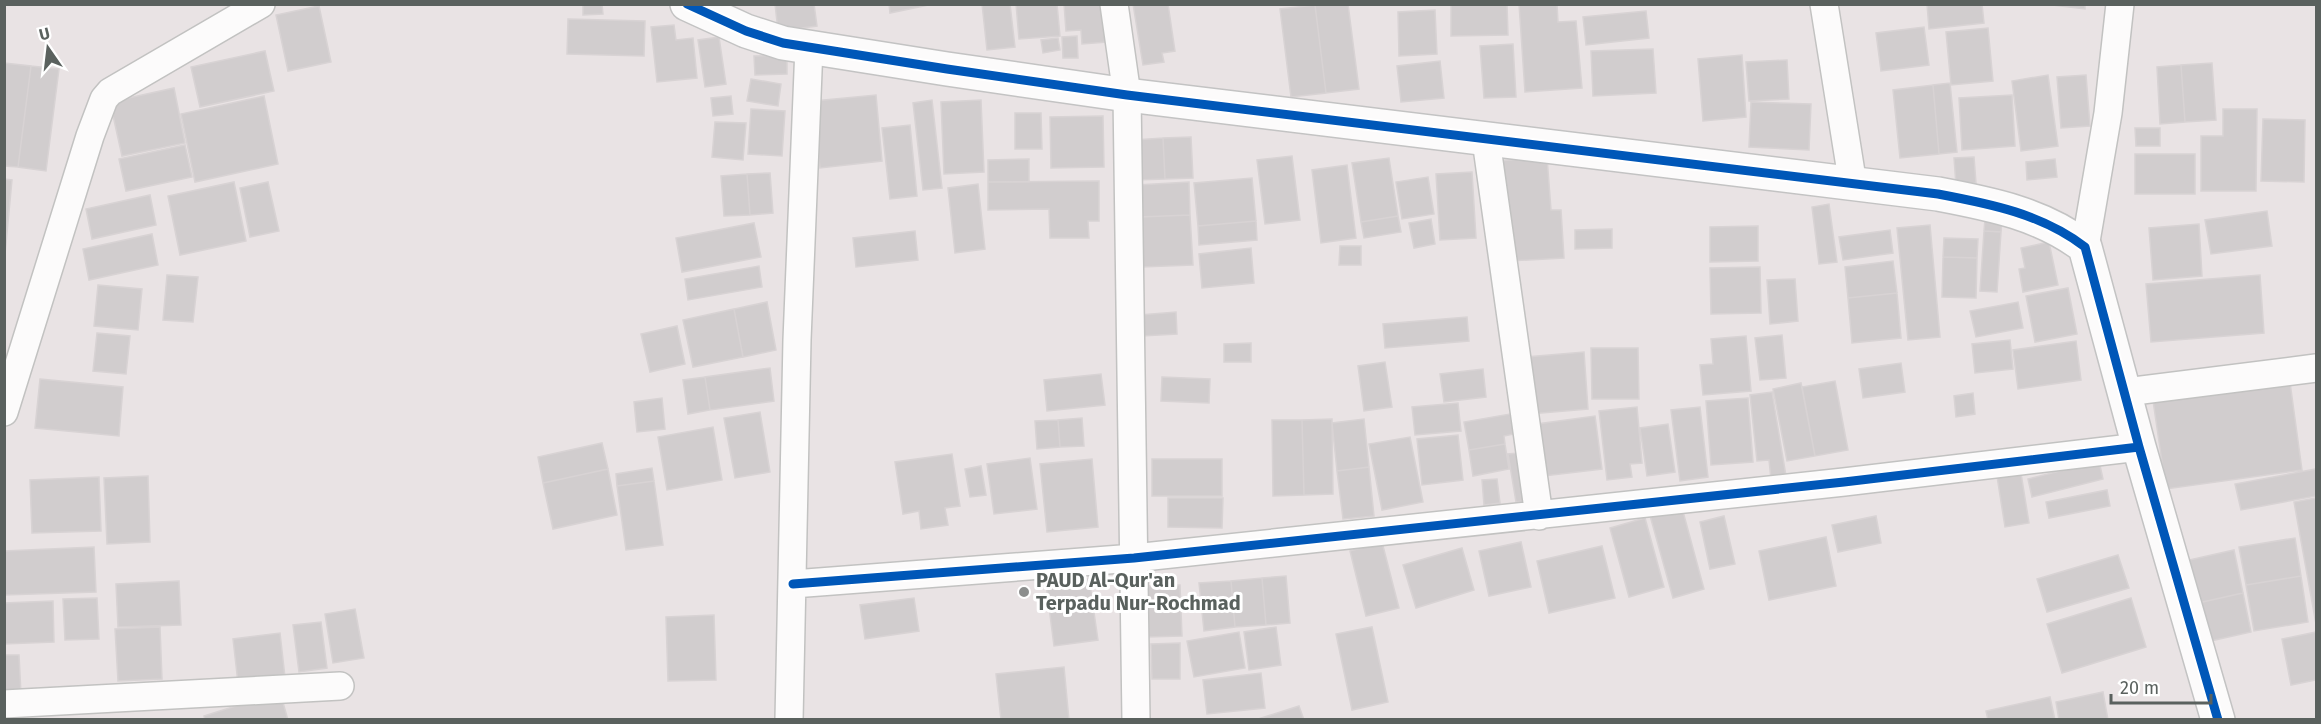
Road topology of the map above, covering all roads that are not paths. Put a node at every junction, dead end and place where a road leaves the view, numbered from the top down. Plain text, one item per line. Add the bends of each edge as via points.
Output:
1 (261, 4) edge
2 (687, 4) edge
3 (1114, 4) edge
4 (1824, 4) edge
5 (2120, 4) edge
6 (809, 47) junction
7 (1127, 95) junction
8 (1486, 140) junction
9 (1853, 185) junction
10 (2085, 247) junction
11 (16, 341) edge
12 (2316, 368) edge
13 (2126, 392) junction
14 (4, 412) edge
15 (2139, 447) junction
16 (1539, 516) junction
17 (1134, 558) junction
18 (793, 584) junction
19 (340, 686) dead end
20 (4, 704) edge
21 (789, 720) edge
22 (1136, 720) edge
23 (2218, 720) edge

1 - 11 street via 104,99
2 - 6 street via 746,31
3 - 7 street
4 - 9 street
5 - 10 street via 2108,113
6 - 7 street
6 - 18 street via 797,340
7 - 8 street
7 - 17 street
8 - 9 street
8 - 16 street
9 - 10 street via 1938,194 2006,208 2038,218
10 - 13 street
11 - 14 street
12 - 13 street
13 - 15 street
15 - 16 street
15 - 23 street
16 - 17 street
17 - 18 street
17 - 22 street
18 - 21 street
19 - 20 street

